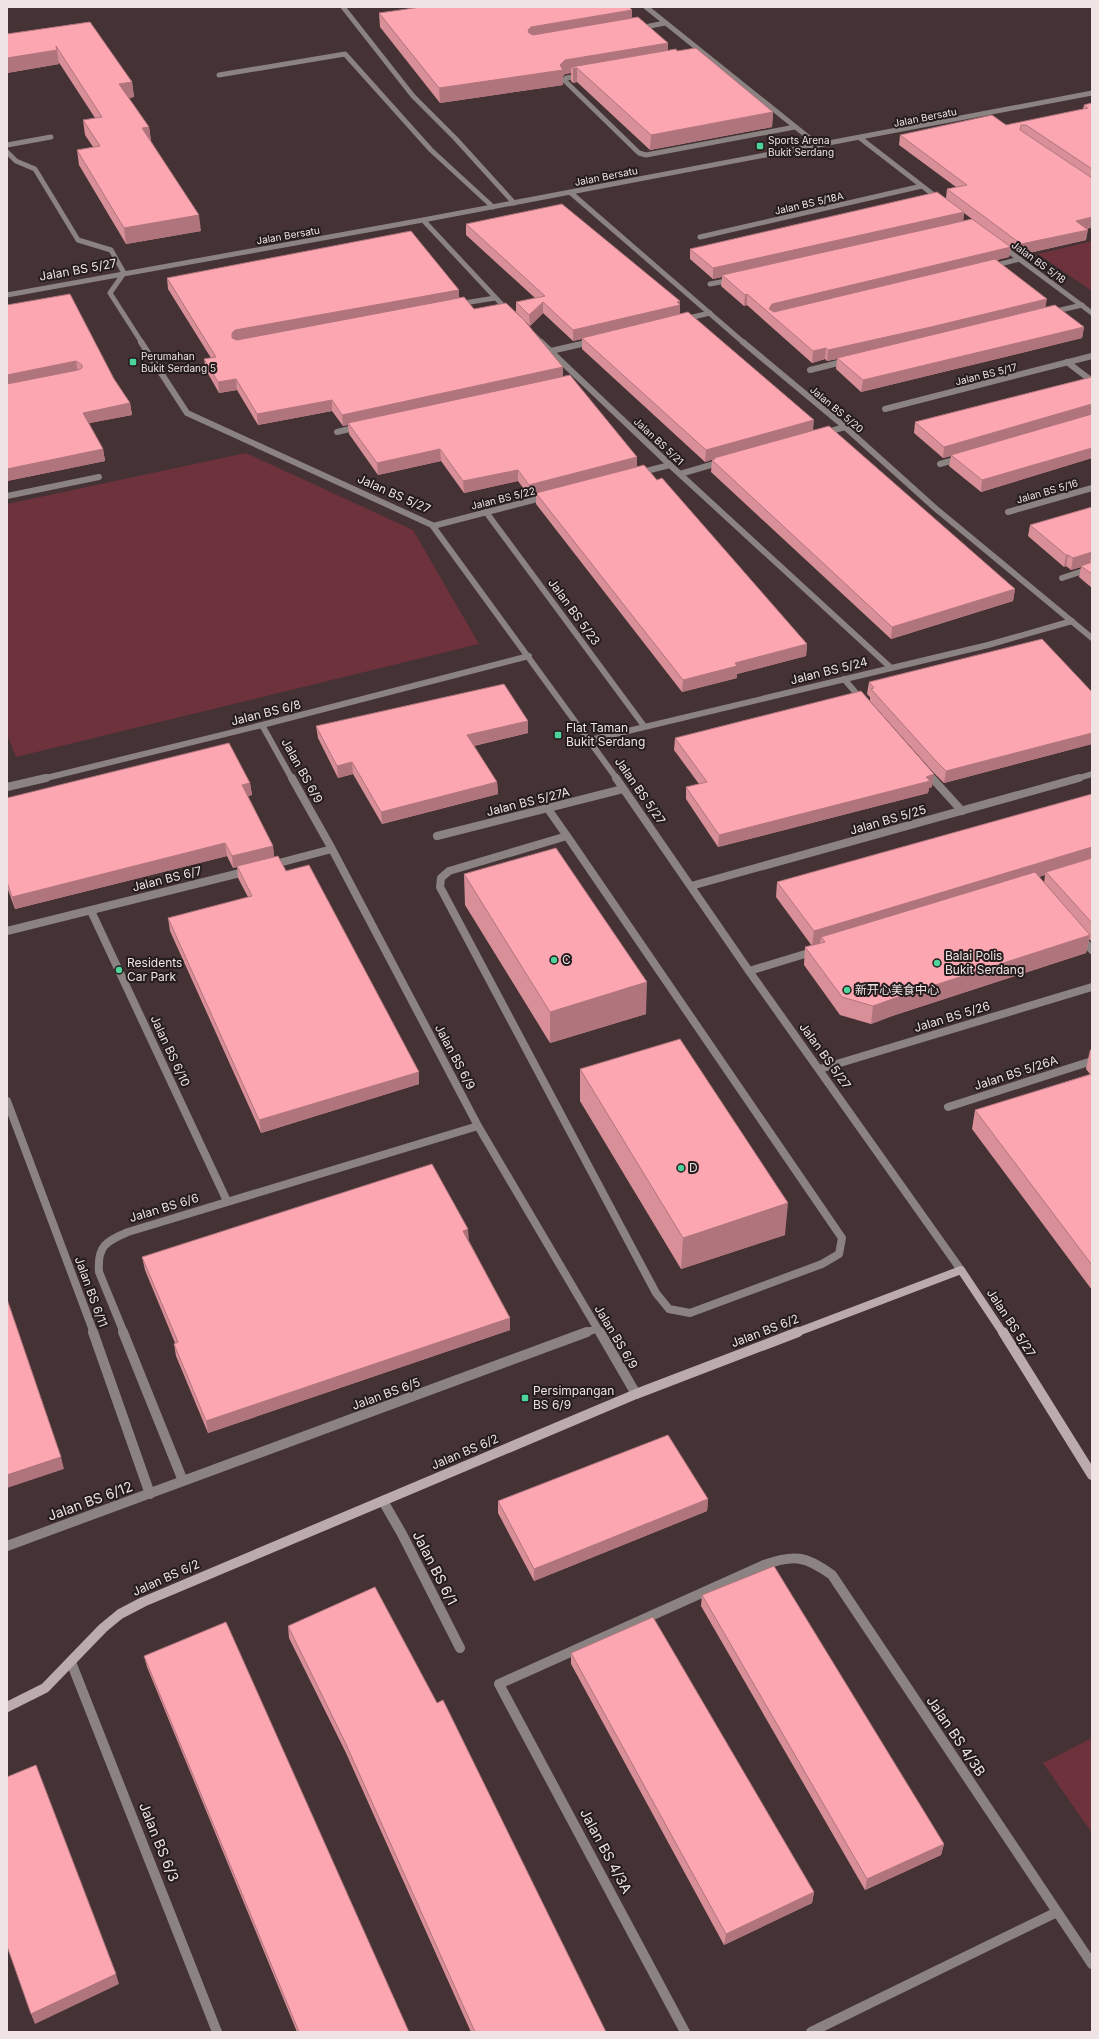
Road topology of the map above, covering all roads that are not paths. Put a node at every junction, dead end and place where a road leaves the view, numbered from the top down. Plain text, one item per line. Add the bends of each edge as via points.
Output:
1 (345, 7) edge
2 (646, 7) edge
3 (665, 23) junction
4 (640, 28) junction
5 (632, 29) edge
6 (646, 33) edge
7 (704, 55) junction
8 (697, 56) edge
9 (589, 74) edge
10 (218, 75) dead end
11 (1092, 93) edge
12 (795, 127) junction
13 (51, 137) dead end
14 (860, 138) junction
15 (7, 145) edge
16 (818, 145) junction
17 (7, 152) edge
18 (922, 186) junction
19 (571, 193) junction
20 (514, 203) junction
21 (947, 205) edge
22 (493, 207) junction
23 (424, 220) junction
24 (700, 236) dead end
25 (996, 242) edge
26 (1020, 260) junction
27 (989, 267) edge
28 (124, 273) junction
29 (741, 277) edge
30 (710, 284) dead end
31 (7, 295) edge
32 (494, 298) junction
33 (1082, 305) junction
34 (448, 306) edge
35 (710, 313) junction
36 (1092, 313) edge
37 (1043, 314) edge
38 (517, 319) edge
39 (680, 320) edge
40 (529, 330) edge
41 (597, 340) edge
42 (552, 351) junction
43 (1092, 356) edge
44 (857, 359) edge
45 (1068, 362) junction
46 (810, 370) dead end
47 (580, 379) junction
48 (572, 381) edge
49 (1092, 381) edge
50 (885, 409) dead end
51 (368, 425) edge
52 (845, 427) junction
53 (337, 432) dead end
54 (815, 435) edge
55 (971, 456) edge
56 (725, 461) edge
57 (940, 464) dead end
58 (670, 465) junction
59 (680, 474) junction
60 (632, 475) edge
61 (99, 477) dead end
62 (1092, 488) edge
63 (555, 494) edge
64 (7, 496) edge
65 (486, 512) junction
66 (1008, 512) dead end
67 (433, 526) junction
68 (1092, 568) edge
69 (1062, 578) dead end
70 (1072, 621) junction
71 (1092, 638) edge
72 (529, 656) junction
73 (890, 667) junction
74 (844, 679) junction
75 (870, 708) edge
76 (262, 725) junction
77 (644, 726) junction
78 (590, 740) junction
79 (921, 765) edge
80 (1092, 774) edge
81 (7, 788) edge
82 (623, 789) junction
83 (548, 808) junction
84 (962, 811) junction
85 (437, 836) dead end
86 (567, 836) junction
87 (332, 850) junction
88 (691, 886) junction
89 (91, 911) junction
90 (7, 931) edge
91 (1077, 933) edge
92 (824, 948) edge
93 (1092, 950) edge
94 (749, 971) junction
95 (1092, 988) edge
96 (1092, 1061) edge
97 (820, 1069) junction
98 (7, 1100) edge
99 (948, 1107) dead end
100 (478, 1126) junction
101 (227, 1201) junction
102 (961, 1270) junction
103 (596, 1329) junction
104 (636, 1394) junction
105 (1092, 1475) edge
106 (183, 1481) junction
107 (150, 1494) junction
108 (383, 1501) junction
109 (7, 1546) edge
110 (832, 1575) joint
111 (460, 1648) dead end
112 (72, 1662) junction
113 (7, 1707) edge
114 (1057, 1912) junction
115 (1092, 1964) edge
116 (217, 2032) edge
117 (685, 2032) edge
118 (811, 2032) edge

1 - 20 street via 413,96
2 - 3 street
3 - 4 street
3 - 7 street
4 - 5 street
4 - 6 street
7 - 8 street
7 - 12 street
9 - 12 street via 564,80 639,153 646,155
10 - 22 street via 345,54 431,150
11 - 14 street, Jalan Bersatu
12 - 16 street
13 - 15 street
14 - 16 street, Jalan Bersatu
14 - 18 street
16 - 19 street, Jalan Bersatu
17 - 28 street via 16,161 35,169 78,240 111,250
18 - 21 street
18 - 24 street, Jalan BS 5/18A
19 - 20 street, Jalan Bersatu
19 - 35 street, Jalan BS 5/20
20 - 22 street, Jalan Bersatu
22 - 23 street, Jalan Bersatu
23 - 28 street, Jalan Bersatu
23 - 32 street
25 - 26 street, Jalan BS 5/18
26 - 27 street
26 - 33 street, Jalan BS 5/18
28 - 31 street, Jalan BS 5/27
28 - 67 street, Jalan BS 5/27 via 110,293 187,413
29 - 30 street
32 - 34 street
32 - 38 street
33 - 36 street, Jalan BS 5/18
33 - 37 street
35 - 39 street
35 - 52 street, Jalan BS 5/20
40 - 42 street, Jalan BS 5/21
41 - 42 street
42 - 47 street, Jalan BS 5/21
43 - 45 street, Jalan BS 5/17
44 - 46 street
45 - 49 street
45 - 50 street, Jalan BS 5/17
47 - 48 street
47 - 58 street, Jalan BS 5/21
51 - 53 street
52 - 54 street
52 - 70 street, Jalan BS 5/20 via 935,508
55 - 57 street
56 - 59 street
58 - 59 street, Jalan BS 5/21
58 - 60 street
59 - 73 street, Jalan BS 5/21
61 - 64 street
62 - 66 street, Jalan BS 5/16
63 - 65 street, Jalan BS 5/22
65 - 67 street, Jalan BS 5/22
65 - 77 street, Jalan BS 5/23
67 - 72 street, Jalan BS 5/27
68 - 69 street
70 - 71 street, Jalan BS 5/20
70 - 73 street, Jalan BS 5/24 via 988,645
72 - 76 street, Jalan BS 6/8
72 - 78 street, Jalan BS 5/27
73 - 74 street, Jalan BS 5/24
74 - 75 street
74 - 77 street, Jalan BS 5/24
76 - 81 street, Jalan BS 6/8
76 - 87 street, Jalan BS 6/9
77 - 78 street, Jalan BS 5/24
78 - 82 street, Jalan BS 5/27
79 - 84 street
80 - 84 street, Jalan BS 5/25
82 - 83 street, Jalan BS 5/27A
82 - 88 street, Jalan BS 5/27
83 - 85 street, Jalan BS 5/27A
83 - 86 street
84 - 88 street, Jalan BS 5/25
86 - 86 street via 842,1238 839,1254 822,1264 690,1313 669,1309 656,1293 440,887 442,878 449,871
87 - 89 street, Jalan BS 6/7
87 - 100 street, Jalan BS 6/9
88 - 94 street, Jalan BS 5/27
89 - 90 street, Jalan BS 6/7
89 - 101 street, Jalan BS 6/10
91 - 93 street
92 - 94 street
94 - 97 street, Jalan BS 5/27
95 - 97 street, Jalan BS 5/26
96 - 99 street, Jalan BS 5/26A
97 - 102 street, Jalan BS 5/27
98 - 107 street, Jalan BS 6/11 via 97,1342
100 - 101 street, Jalan BS 6/6
100 - 103 street, Jalan BS 6/9
101 - 106 street, Jalan BS 6/6 via 114,1238 102,1246 97,1258 99,1272
102 - 104 street, Jalan BS 6/2
102 - 105 street, Jalan BS 5/27
103 - 104 street, Jalan BS 6/9
103 - 106 street, Jalan BS 6/5
104 - 108 street, Jalan BS 6/2
106 - 107 street, Jalan BS 6/12
107 - 109 street, Jalan BS 6/12
108 - 111 street, Jalan BS 6/1
108 - 112 street, Jalan BS 6/2 via 181,1585 120,1614 103,1628
110 - 114 street, Jalan BS 4/3B
110 - 117 street, Jalan BS 4/3A via 814,1562 796,1556 779,1559 499,1684
112 - 113 street, Jalan BS 6/2 via 45,1688
112 - 116 street, Jalan BS 6/3
114 - 115 street, Jalan BS 4/3B
114 - 118 street

